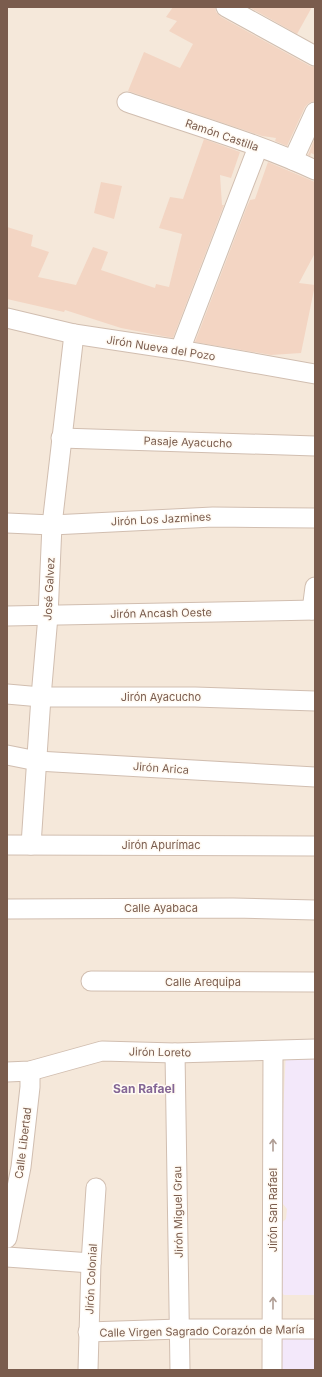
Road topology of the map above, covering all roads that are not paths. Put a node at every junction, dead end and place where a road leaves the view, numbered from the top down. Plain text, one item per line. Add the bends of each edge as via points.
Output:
1 (226, 7) edge
2 (314, 53) edge
3 (127, 102) dead end
4 (315, 112) edge
5 (258, 147) junction
6 (293, 160) junction
7 (315, 170) edge
8 (7, 318) edge
9 (74, 334) junction
10 (180, 350) junction
11 (315, 374) edge
12 (61, 438) junction
13 (315, 446) edge
14 (315, 518) edge
15 (7, 523) edge
16 (52, 525) junction
17 (315, 587) edge
18 (313, 610) edge
19 (7, 616) edge
20 (48, 616) junction
21 (7, 694) edge
22 (41, 697) junction
23 (315, 701) edge
24 (7, 755) edge
25 (37, 761) junction
26 (315, 777) edge
27 (7, 845) edge
28 (32, 845) junction
29 (315, 846) edge
30 (7, 909) edge
31 (315, 910) edge
32 (91, 981) dead end
33 (315, 982) edge
34 (315, 1049) edge
35 (272, 1051) junction
36 (175, 1053) junction
37 (30, 1071) junction
38 (7, 1072) edge
39 (96, 1188) dead end
40 (7, 1238) edge
41 (7, 1257) edge
42 (91, 1263) junction
43 (180, 1329) junction
44 (272, 1329) junction
45 (315, 1330) edge
46 (88, 1332) junction
47 (88, 1370) edge
48 (180, 1370) edge
49 (272, 1370) edge

1 - 2 street
3 - 5 street, Ramón Castilla
4 - 6 street
5 - 6 street, Ramón Castilla
5 - 10 street
6 - 7 street, Ramón Castilla
8 - 9 street, Jirón Nueva del Pozo
9 - 10 street, Jirón Nueva del Pozo
9 - 12 street, José Galvez
10 - 11 street, Jirón Nueva del Pozo
12 - 13 street, Pasaje Ayacucho
12 - 16 street, José Galvez
14 - 16 street, Jirón Los Jazmines via 213,517
15 - 16 street, Jirón Los Jazmines
16 - 20 street, José Galvez
17 - 18 street
18 - 20 street, Jirón Ancash Oeste
19 - 20 street, Jirón Ancash Oeste
20 - 22 street, José Galvez
21 - 22 street, Jirón Ayacucho
22 - 23 street, Jirón Ayacucho via 195,697
22 - 25 street, José Galvez
24 - 25 street, Jirón Arica
25 - 26 street, Jirón Arica
25 - 28 street, José Galvez
27 - 28 street, Jirón Apurímac
28 - 29 street, Jirón Apurímac
30 - 31 street, Calle Ayabaca
32 - 33 street, Calle Arequipa
34 - 35 street, Jirón Loreto
35 - 36 street, Jirón Loreto
44 -> 35 street, Jirón San Rafael
36 - 37 street, Jirón Loreto via 102,1051
36 - 43 street, Jirón Miguel Grau
37 - 38 street, Jirón Loreto
37 - 40 street, Calle Libertad via 21,1167
39 - 42 street, Jirón Colonial
41 - 42 street
42 - 46 street, Jirón Colonial
43 - 44 street, Calle Virgen Sagrado Corazón de María
43 - 46 street, Calle Virgen Sagrado Corazón de María
43 - 48 street, Jirón Miguel Grau
44 - 45 street, Calle Virgen Sagrado Corazón de María
44 - 49 street, Jirón San Rafael
46 - 47 street, Jirón Colonial

